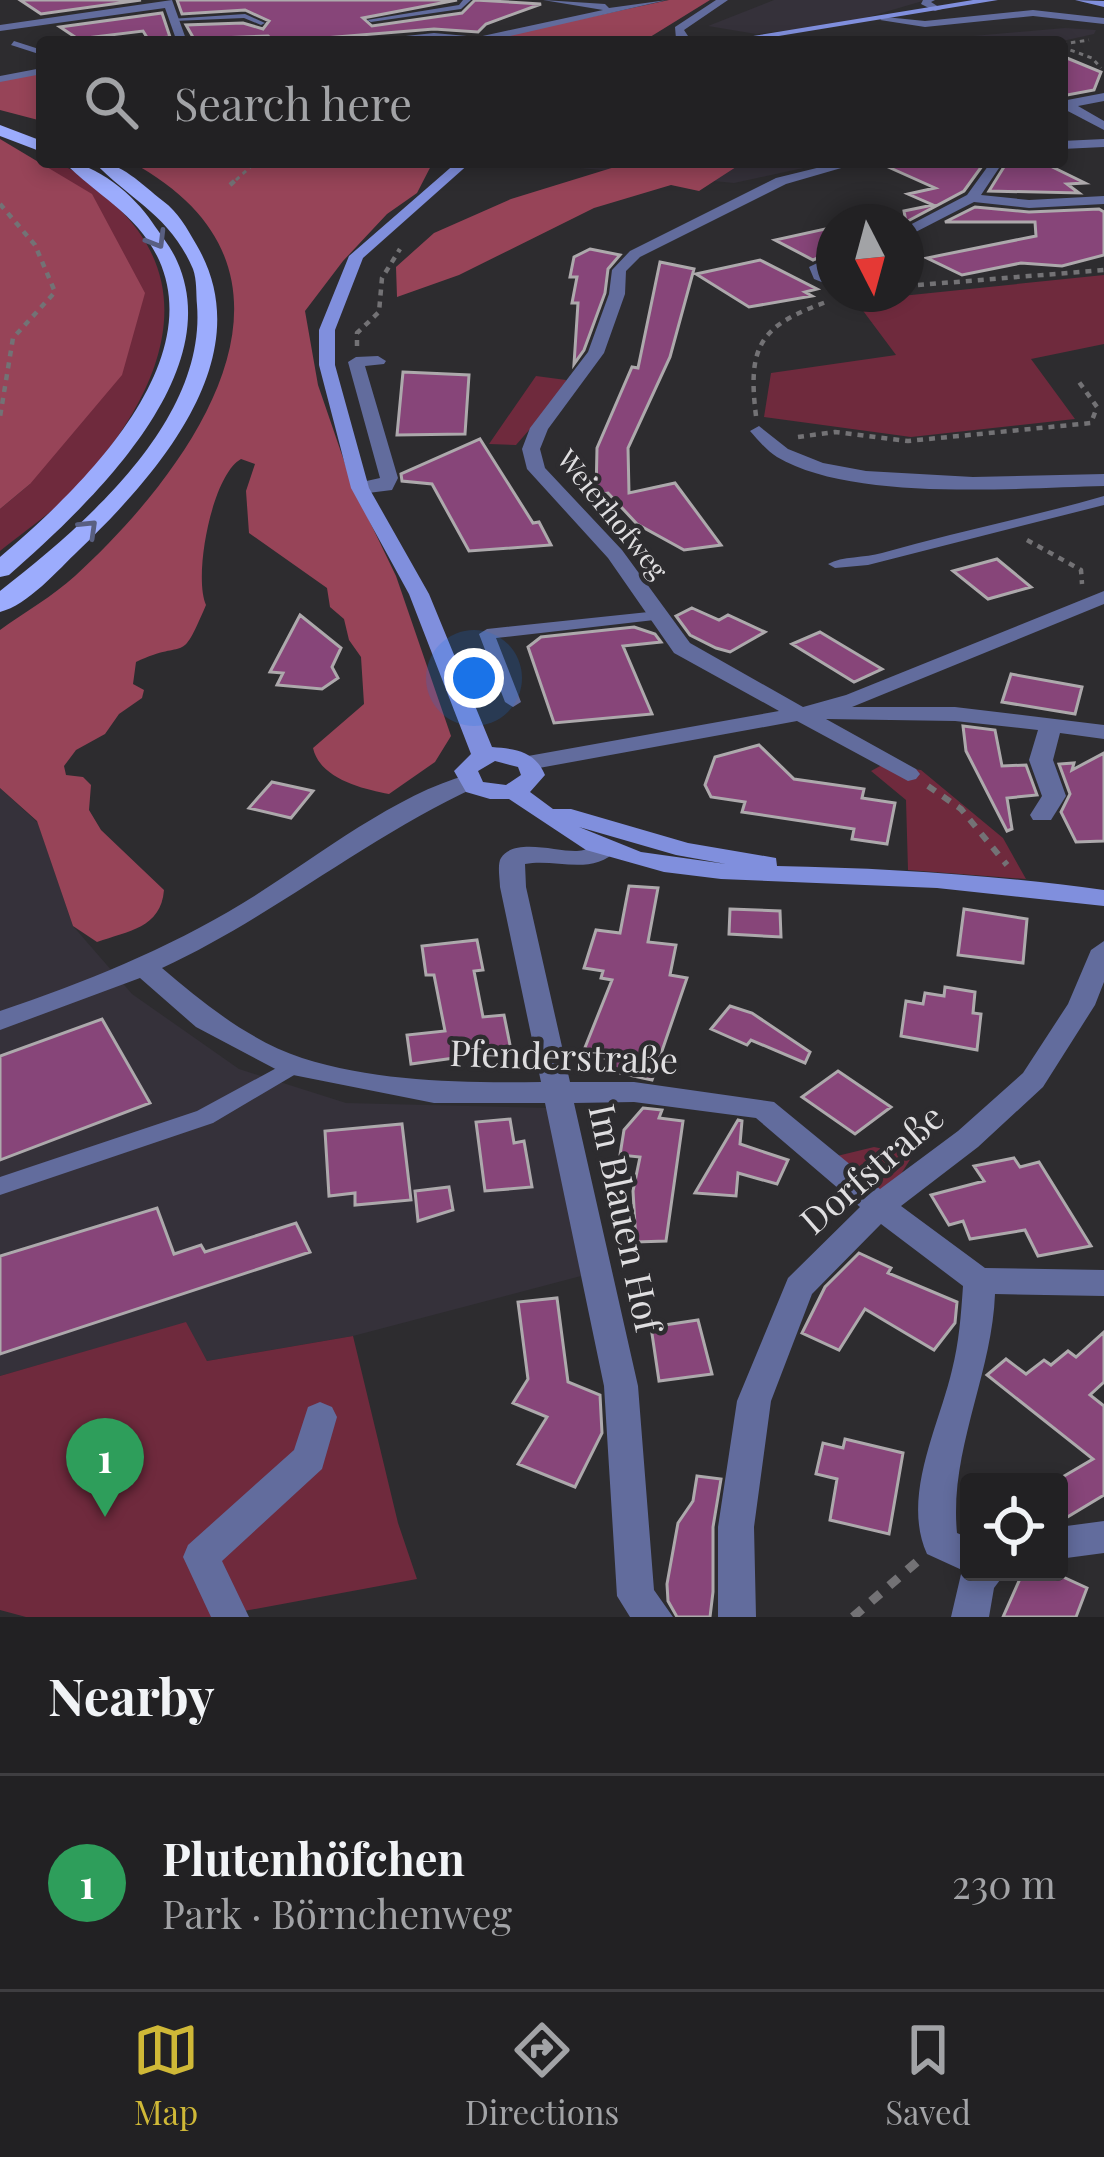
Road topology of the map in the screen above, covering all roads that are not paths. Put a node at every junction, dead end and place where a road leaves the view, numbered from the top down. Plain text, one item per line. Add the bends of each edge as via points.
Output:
1 (466, 0) edge
2 (548, 0) edge
3 (662, 0) edge
4 (723, 0) edge
5 (993, 0) edge
6 (1080, 0) edge
7 (168, 2) edge
8 (934, 4) edge
9 (1104, 4) edge
10 (619, 10) junction
11 (174, 19) junction
12 (371, 20) dead end
13 (884, 20) junction
14 (1104, 21) edge
15 (261, 23) dead end
16 (0, 28) edge
17 (180, 36) edge
18 (497, 36) edge
19 (680, 36) edge
20 (765, 36) edge
21 (14, 43) dead end
22 (36, 51) edge
23 (36, 72) edge
24 (0, 79) edge
25 (1104, 98) edge
26 (1068, 104) edge
27 (1068, 107) edge
28 (0, 118) edge
29 (1102, 123) edge
30 (0, 130) edge
31 (36, 131) edge
32 (1104, 143) edge
33 (36, 145) edge
34 (1068, 145) edge
35 (81, 168) edge
36 (110, 168) edge
37 (458, 168) edge
38 (833, 168) edge
39 (994, 168) edge
40 (972, 198) junction
41 (1104, 200) edge
42 (924, 223) edge
43 (378, 362) dead end
44 (762, 437) road end
45 (1104, 480) edge
46 (360, 488) junction
47 (1104, 500) edge
48 (836, 564) dead end
49 (0, 570) edge
50 (1104, 597) edge
51 (0, 604) edge
52 (658, 616) junction
53 (513, 701) dead end
54 (801, 714) junction
55 (1052, 725) junction
56 (1104, 732) edge
57 (484, 757) junction
58 (528, 763) junction
59 (908, 774) road end
60 (468, 782) junction
61 (524, 799) junction
62 (1042, 815) dead end
63 (606, 849) junction
64 (835, 875) junction
65 (1104, 898) edge
66 (1104, 950) edge
67 (140, 964) junction
68 (0, 1021) edge
69 (293, 1066) junction
70 (559, 1092) junction
71 (0, 1186) edge
72 (881, 1205) junction
73 (980, 1281) junction
74 (1104, 1283) edge
75 (320, 1417) dead end
76 (1104, 1537) edge
77 (1068, 1542) edge
78 (954, 1549) edge
79 (976, 1581) edge
80 (230, 1617) edge
81 (653, 1617) edge
82 (737, 1617) edge
83 (970, 1617) edge

1 - 12 lane
2 - 10 street
3 - 10 street
4 - 19 street
5 - 8 main road
6 - 9 main road
7 - 11 street
7 - 16 street
8 - 13 main road
10 - 18 street
11 - 15 lane via 245,16
11 - 17 street
13 - 14 street via 928,27 983,15
13 - 20 main road
21 - 22 lane
23 - 24 street
25 - 26 street
27 - 29 street
28 - 31 main road
30 - 33 main road
32 - 34 street
35 -> 49 main road via 115,190 157,236 178,293 177,337 162,386 130,440 85,494
51 -> 36 main road via 92,526 147,466 184,412 205,361 212,315 199,255 162,206
37 - 46 main road via 356,256 340,287 327,365
38 - 52 street, Weierhofweg via 782,181 634,254 619,270 596,353 539,428 531,449 536,469 615,554
39 - 40 street
40 - 41 street
40 - 42 street
43 - 46 street via 356,362 388,478 385,486
44 - 45 street via 804,466 927,484
46 - 57 main road via 419,593
47 - 48 lane via 862,565
50 - 54 street via 854,700
52 - 53 lane via 488,634
52 - 54 street, Weierhofweg via 682,648
54 - 55 street via 955,713
54 - 58 street
54 - 59 street, Weierhofweg
55 - 56 street
55 - 62 street via 1041,760 1054,796
57 - 58 main road
57 - 60 main road via 469,765
58 - 61 main road via 533,776
60 - 61 main road
60 - 67 street via 223,926
61 - 63 main road
61 - 64 main road via 685,850
63 - 64 main road via 733,875
63 - 70 street, Im Blauen Hof via 572,861 537,853 512,860
64 - 65 main road
66 - 72 street, Dorfstraße via 1081,1005 1033,1080
67 - 68 street
67 - 69 street, Pfenderstraße via 206,1020
69 - 70 street, Pfenderstraße via 434,1093
69 - 71 lane via 205,1117
70 - 72 street, Pfenderstraße via 634,1092 764,1109
70 - 81 street, Im Blauen Hof via 621,1387 636,1596
72 - 73 street, Pfenderstraße
72 - 82 street, Dorfstraße via 799,1288 754,1401 736,1527
73 - 74 street
73 - 78 street via 974,1348 941,1456 935,1510
75 - 80 street via 310,1458 201,1557
76 - 77 street
79 - 83 street

